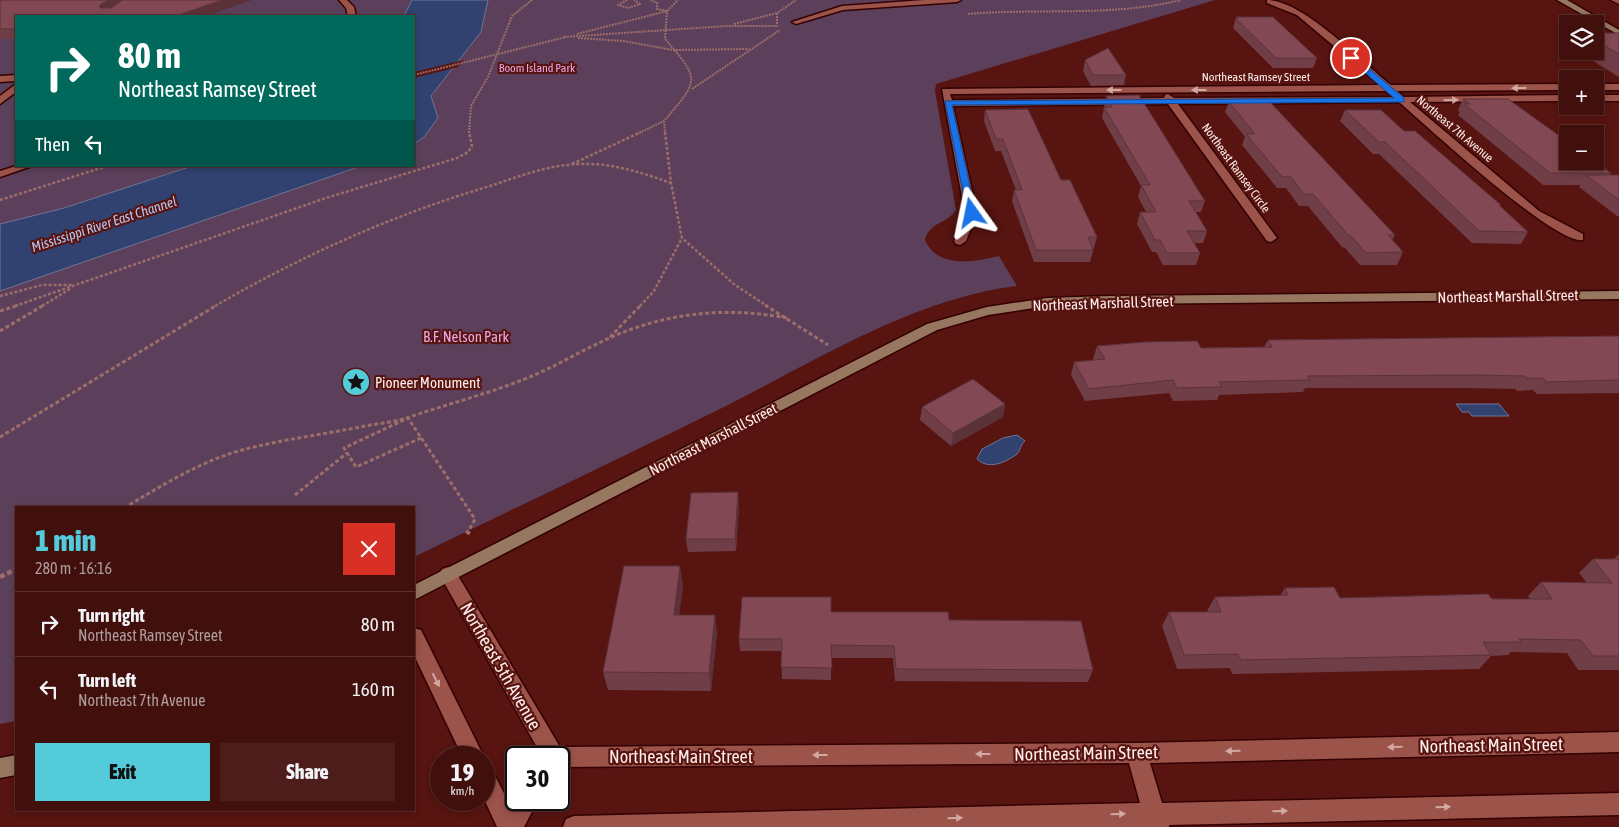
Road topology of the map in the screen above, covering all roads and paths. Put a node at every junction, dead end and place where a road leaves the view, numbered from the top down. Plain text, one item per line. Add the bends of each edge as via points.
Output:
1 (343, 0) edge
2 (532, 0) edge
3 (627, 0) edge
4 (634, 0) edge
5 (651, 0) edge
6 (678, 0) edge
7 (956, 0) edge
8 (1181, 0) edge
9 (1561, 0) edge
10 (1614, 0) edge
11 (1270, 1) edge
12 (1619, 2) edge
13 (667, 11) junction
14 (777, 13) dead end
15 (965, 14) dead end
16 (352, 15) edge
17 (796, 22) joint
18 (777, 25) dead end
19 (726, 26) junction
20 (666, 29) junction
21 (1617, 30) edge
22 (564, 38) junction
23 (749, 49) junction
24 (673, 50) junction
25 (496, 55) junction
26 (415, 75) edge
27 (15, 78) edge
28 (0, 79) edge
29 (1559, 87) edge
30 (1604, 87) edge
31 (1619, 87) edge
32 (15, 88) edge
33 (692, 89) junction
34 (1387, 89) junction
35 (1163, 90) junction
36 (1559, 98) edge
37 (1604, 98) edge
38 (1619, 98) edge
39 (0, 100) edge
40 (1401, 100) junction
41 (1172, 102) junction
42 (948, 103) junction
43 (664, 121) junction
44 (572, 164) junction
45 (24, 167) edge
46 (104, 167) edge
47 (0, 174) edge
48 (671, 183) junction
49 (0, 200) edge
50 (1579, 237) dead end
51 (682, 238) junction
52 (1271, 238) dead end
53 (960, 241) dead end
54 (77, 285) junction
55 (1619, 295) edge
56 (0, 296) edge
57 (0, 310) edge
58 (787, 318) junction
59 (0, 331) edge
60 (608, 338) junction
61 (828, 345) dead end
62 (408, 418) junction
63 (0, 437) edge
64 (421, 438) junction
65 (347, 453) junction
66 (296, 495) dead end
67 (127, 506) edge
68 (467, 534) dead end
69 (15, 569) edge
70 (448, 574) junction
71 (0, 576) edge
72 (415, 591) edge
73 (415, 638) edge
74 (1619, 742) edge
75 (468, 746) edge
76 (548, 746) edge
77 (1138, 753) junction
78 (570, 757) edge
79 (15, 765) edge
80 (0, 768) edge
81 (495, 798) edge
82 (1619, 804) edge
83 (521, 811) edge
84 (1156, 820) edge
85 (510, 827) edge
86 (574, 827) edge

1 - 16 street via 350,7
2 - 25 path via 512,16
3 - 4 path via 618,5 628,8 640,4
5 - 13 path via 657,3 657,9
6 - 13 path
7 - 17 street via 842,8
8 - 15 path via 1120,10
9 - 21 street
10 - 12 street
11 - 34 street, Northeast 7th Avenue via 1300,13
13 - 20 path
13 - 22 path
14 - 19 path
17 - 23 path
18 - 19 path
19 - 20 path
20 - 22 path
20 - 24 path via 665,39
22 - 24 path via 609,39
22 - 25 path
23 - 24 path
23 - 33 path
24 - 33 path via 688,64
25 - 26 path
25 - 54 path via 471,106 468,129 472,146 468,152 338,193
27 - 28 street
29 -> 34 street, Northeast Ramsey Street
30 - 31 street
32 - 39 street
33 - 43 path
34 -> 35 street, Northeast Ramsey Street
34 - 40 street, Northeast 7th Avenue
35 - 41 street, Northeast Ramsey Circle
35 -> 42 street, Northeast Ramsey Street via 945,91
40 -> 36 street, Northeast Ramsey Street
37 - 38 street
40 - 41 street, Northeast Ramsey Street
40 - 50 street, Northeast 7th Avenue via 1535,214
41 - 42 street, Northeast Ramsey Street
41 - 52 street, Northeast Ramsey Circle
42 - 53 street via 972,213
43 - 44 path
43 - 48 path
44 - 48 path via 624,168
44 - 63 path via 450,196 322,247 225,299
45 - 47 street
46 - 49 path
48 - 51 path
51 - 58 path via 735,285
51 - 60 path via 654,291
54 - 56 path via 42,285
54 - 57 path
54 - 59 path
55 - 70 street, Northeast Marshall Street via 1110,300 1047,302 988,311 932,327
58 - 60 path via 753,311 697,312
58 - 61 path
60 - 62 path via 565,362 512,384
62 - 64 path
62 - 65 path via 344,448
62 - 67 path via 216,458
64 - 65 path via 356,467
64 - 68 path via 475,519
65 - 66 path
69 - 71 path
70 - 72 street, Northeast Marshall Street
70 - 76 street, Northeast 5th Avenue
73 -> 75 street
74 -> 77 street, Northeast Main Street
77 -> 78 street, Northeast Main Street
77 - 84 street
79 - 80 street
81 - 85 street
84 -> 82 street
83 - 85 street
86 -> 84 street

